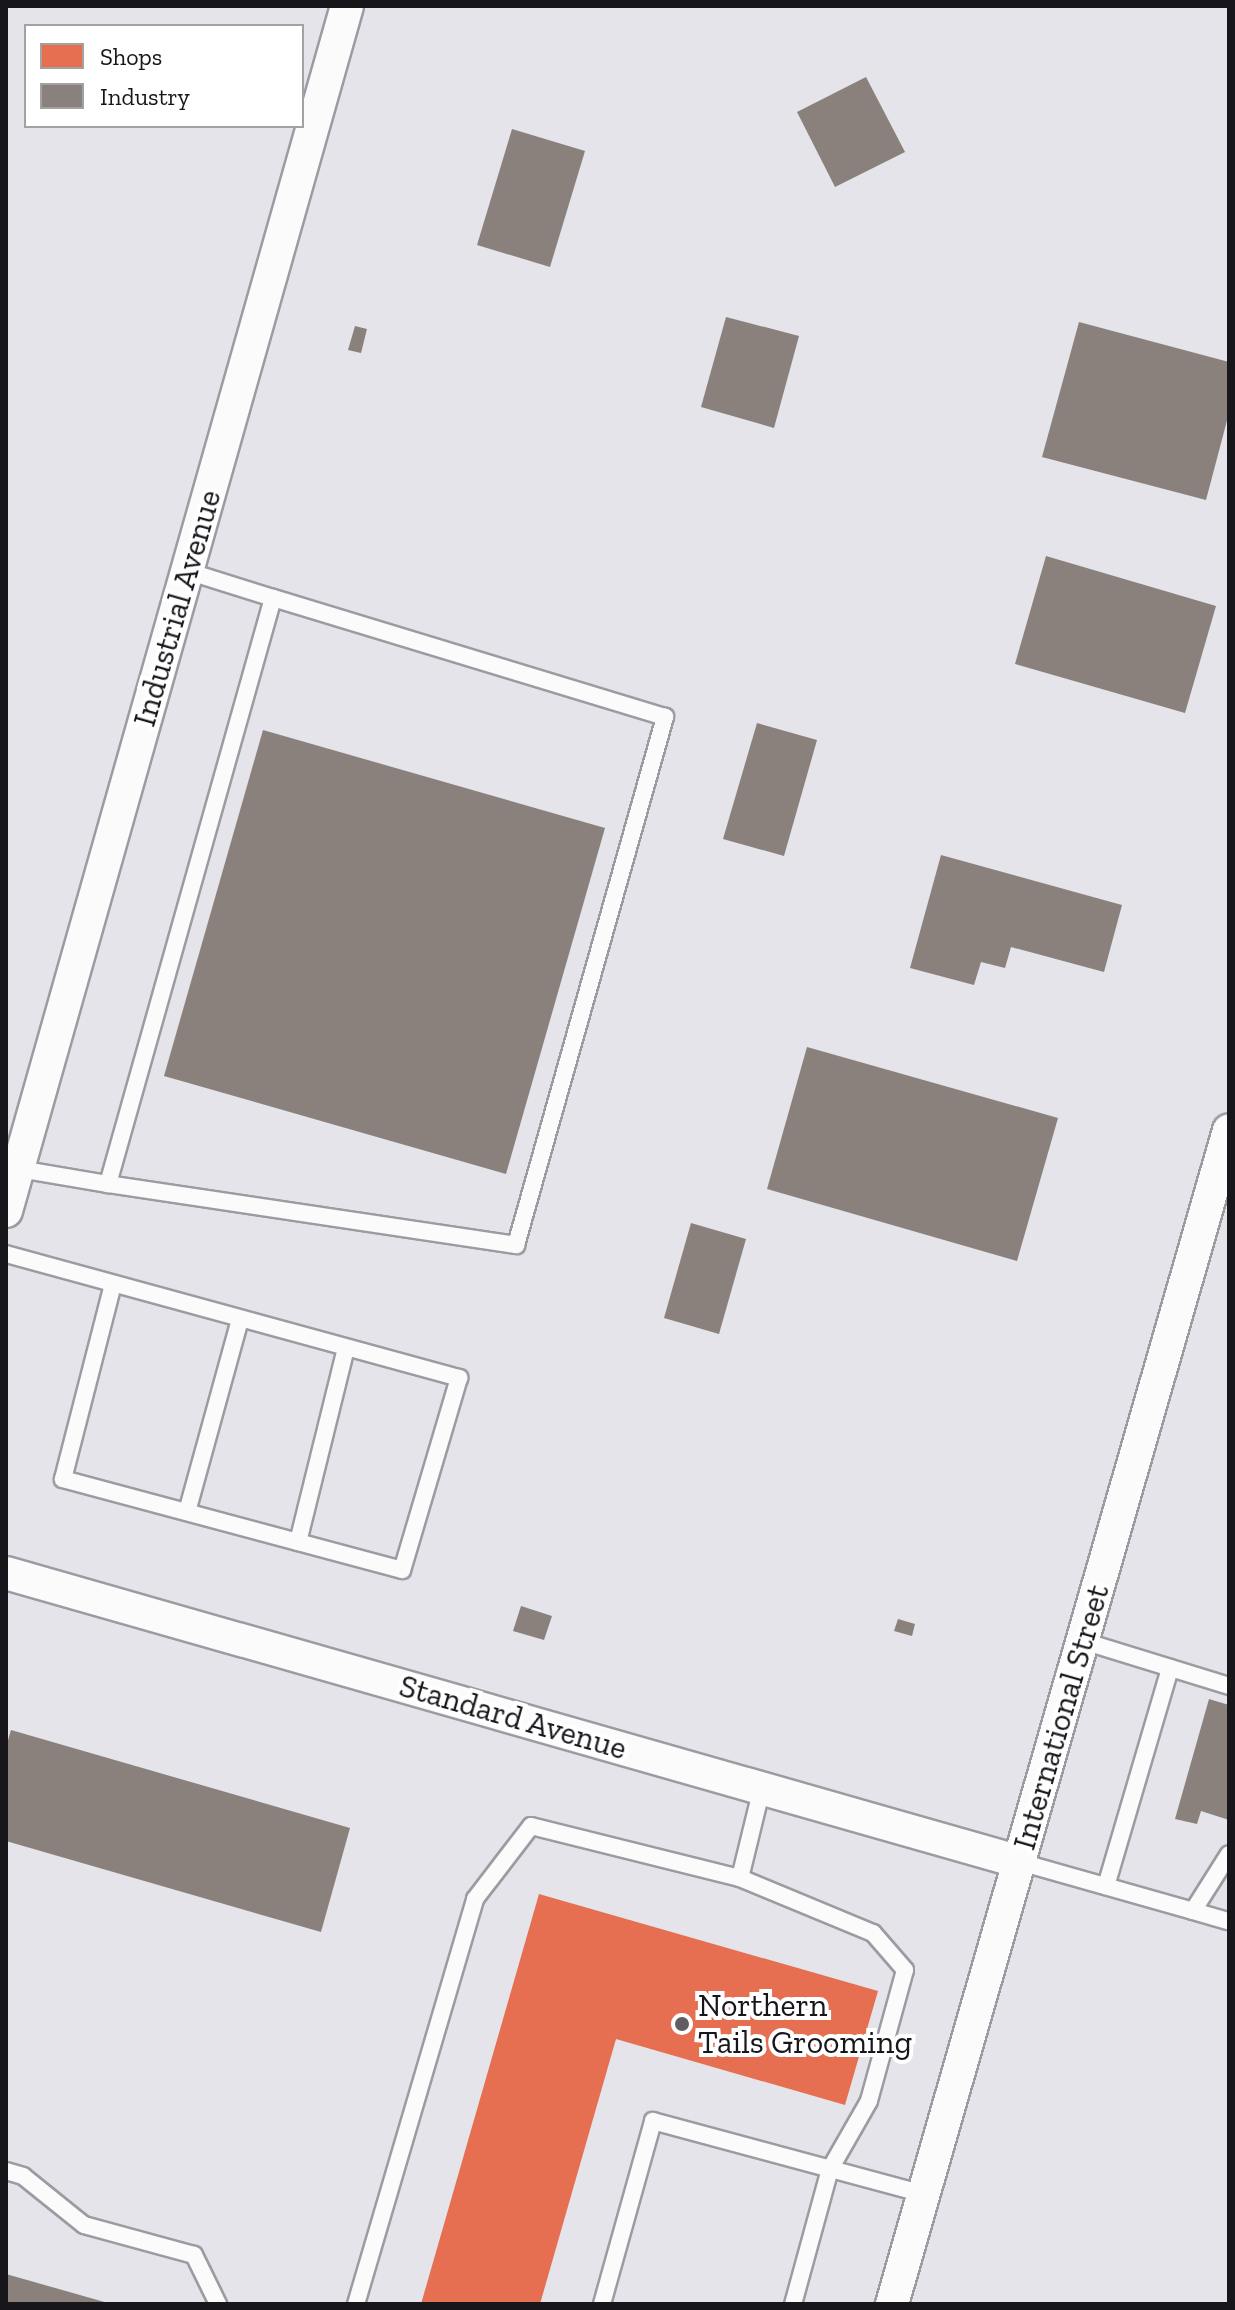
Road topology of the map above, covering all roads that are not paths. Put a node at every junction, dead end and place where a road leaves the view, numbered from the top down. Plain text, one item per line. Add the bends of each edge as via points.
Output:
1 (347, 6) edge
2 (187, 571) junction
3 (273, 598) junction
4 (1229, 1130) edge
5 (19, 1169) junction
6 (108, 1184) junction
7 (6, 1211) edge
8 (6, 1254) edge
9 (113, 1284) junction
10 (240, 1319) junction
11 (346, 1348) junction
12 (187, 1512) junction
13 (298, 1542) junction
14 (6, 1573) edge
15 (1083, 1641) junction
16 (1170, 1668) junction
17 (1229, 1686) edge
18 (762, 1788) junction
19 (1229, 1854) edge
20 (1020, 1862) junction
21 (740, 1878) junction
22 (1106, 1886) junction
23 (1193, 1911) junction
24 (1229, 1921) edge
25 (830, 2169) junction
26 (6, 2171) edge
27 (924, 2194) junction
28 (218, 2304) edge
29 (356, 2304) edge
30 (602, 2304) edge
31 (793, 2304) edge
32 (892, 2304) edge

1 - 2 street, Industrial Avenue
2 - 3 lane
2 - 5 street, Industrial Avenue
3 - 6 lane
3 - 6 lane via 665,717 657,747 516,1245
4 - 15 street, International Street
5 - 6 lane
5 - 7 street, Industrial Avenue
8 - 9 lane
9 - 10 lane
9 - 12 lane via 63,1479
10 - 11 lane
10 - 12 lane
11 - 13 lane
11 - 13 lane via 459,1378 402,1570
12 - 13 lane
14 - 18 street, Standard Avenue
15 - 16 lane
15 - 20 street, International Street
16 - 17 lane
16 - 22 lane
18 - 20 street, Standard Avenue
18 - 21 lane
19 - 23 lane
20 - 22 lane
20 - 27 street, International Street
21 - 25 lane via 873,1933 905,1970 869,2101
21 - 29 lane via 531,1826 475,1899
22 - 23 lane
23 - 24 lane
25 - 27 lane
25 - 30 lane via 653,2121
25 - 31 lane
26 - 28 lane via 23,2176 84,2225 194,2255
27 - 32 street, International Street

